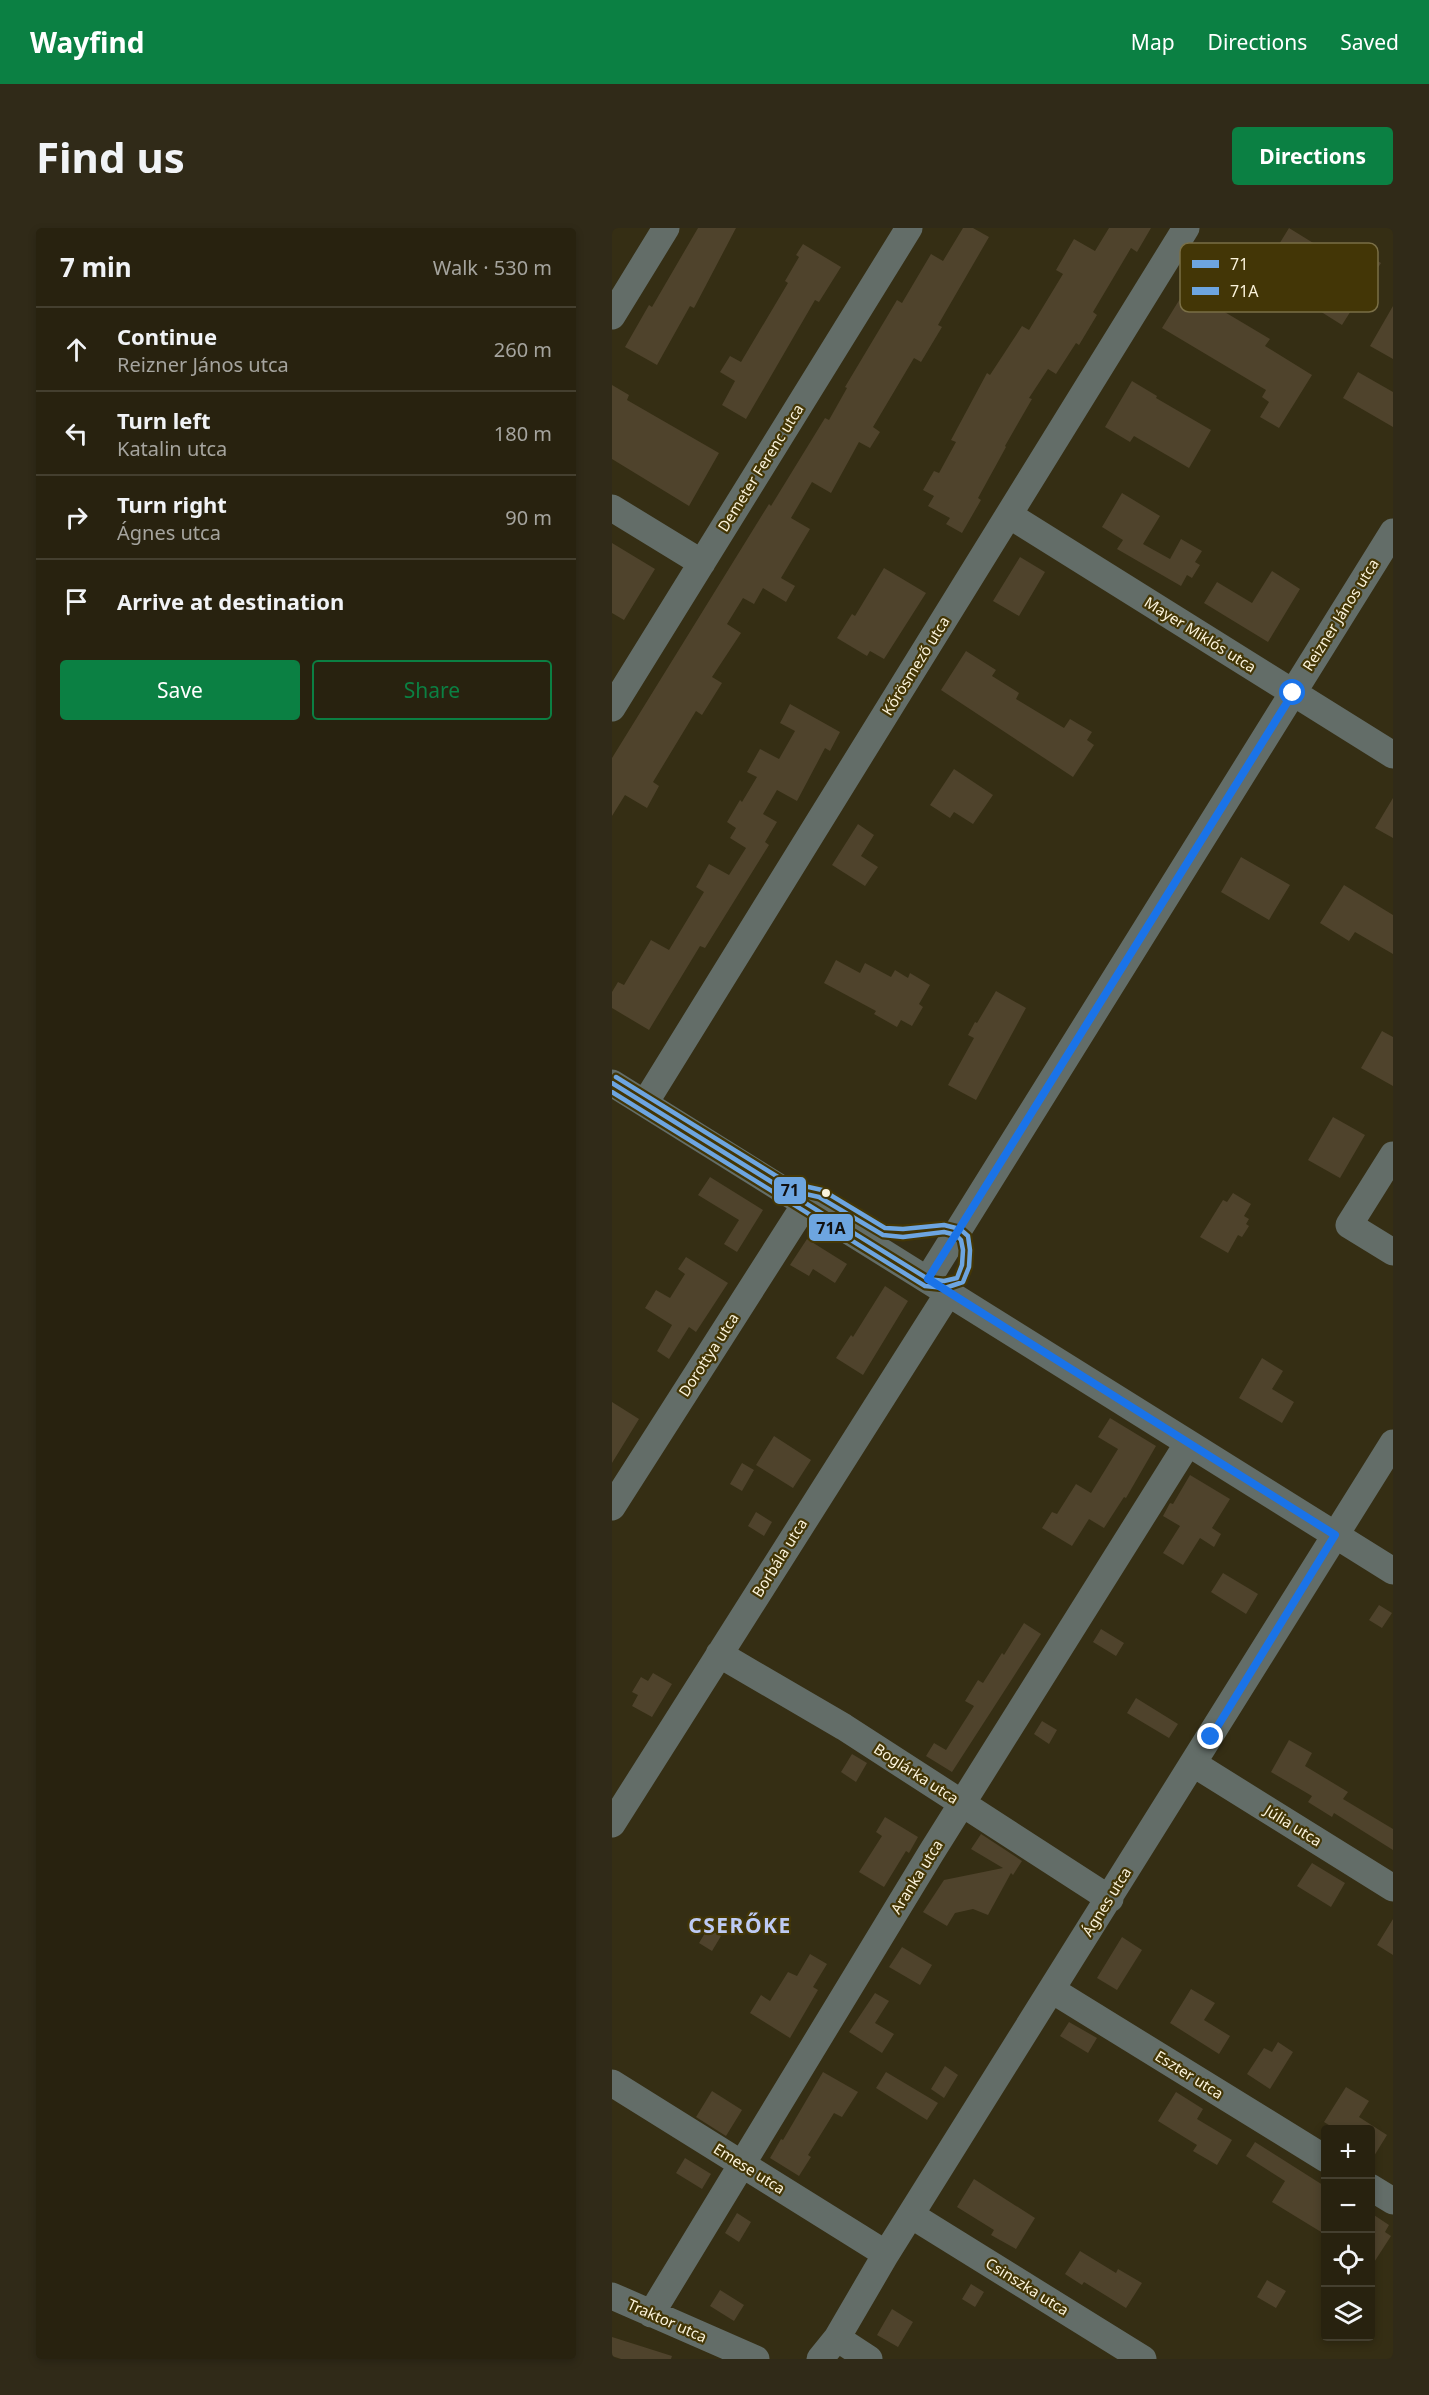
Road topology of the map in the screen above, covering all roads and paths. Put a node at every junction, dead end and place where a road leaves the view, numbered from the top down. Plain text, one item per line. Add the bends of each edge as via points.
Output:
1 (666, 228) edge
2 (909, 228) edge
3 (1186, 228) edge
4 (612, 316) edge
5 (612, 508) edge
6 (1009, 515) junction
7 (1393, 532) edge
8 (702, 563) junction
9 (1293, 693) junction
10 (612, 708) edge
11 (1393, 755) edge
12 (612, 1083) edge
13 (645, 1103) junction
14 (1393, 1155) edge
15 (806, 1203) junction
16 (1393, 1252) edge
17 (938, 1286) junction
18 (1188, 1443) junction
19 (1393, 1443) edge
20 (612, 1507) edge
21 (1335, 1535) junction
22 (1393, 1571) edge
23 (719, 1654) junction
24 (1194, 1764) junction
25 (963, 1806) junction
26 (612, 1824) edge
27 (1393, 1888) edge
28 (1110, 1899) junction
29 (1053, 1990) junction
30 (612, 2083) edge
31 (1321, 2156) edge
32 (741, 2164) junction
33 (1375, 2190) edge
34 (1393, 2201) edge
35 (911, 2215) junction
36 (886, 2254) junction
37 (612, 2296) edge
38 (651, 2314) junction
39 (837, 2338) junction
40 (756, 2359) edge
41 (820, 2359) edge
42 (869, 2359) edge
43 (1143, 2359) edge

1 - 4 street
2 - 8 street, Demeter Ferenc utca
3 - 6 street, Kőrösmező utca
5 - 8 street
6 - 9 street, Mayer Miklós utca
6 - 13 street, Kőrösmező utca
7 - 9 street, Reizner János utca
8 - 10 street, Demeter Ferenc utca
9 - 11 street, Mayer Miklós utca
9 - 17 street, Reizner János utca
12 - 13 street
13 - 15 street
14 - 16 street via 1349,1225
15 - 17 street
15 - 20 street, Dorottya utca
17 - 18 street
17 - 23 street, Borbála utca
18 - 21 street
18 - 25 street, Aranka utca
19 - 21 street, Ágnes utca
21 - 22 street
21 - 24 street, Ágnes utca
23 - 25 street, Boglárka utca via 844,1727
23 - 26 street, Borbála utca
24 - 27 street, Júlia utca
24 - 28 street, Ágnes utca
25 - 28 street, Boglárka utca
25 - 32 street, Aranka utca
28 - 29 street, Ágnes utca
29 - 31 street, Eszter utca
29 - 35 street, Ágnes utca
30 - 32 street, Emese utca
32 - 36 street, Emese utca
32 - 38 street, Aranka utca
33 - 34 street
35 - 36 street, Ágnes utca
35 - 43 street, Csinszka utca
36 - 39 street, Ágnes utca
37 - 38 street, Traktor utca
38 - 40 street, Traktor utca
39 - 41 street, Ágnes utca
39 - 42 street

